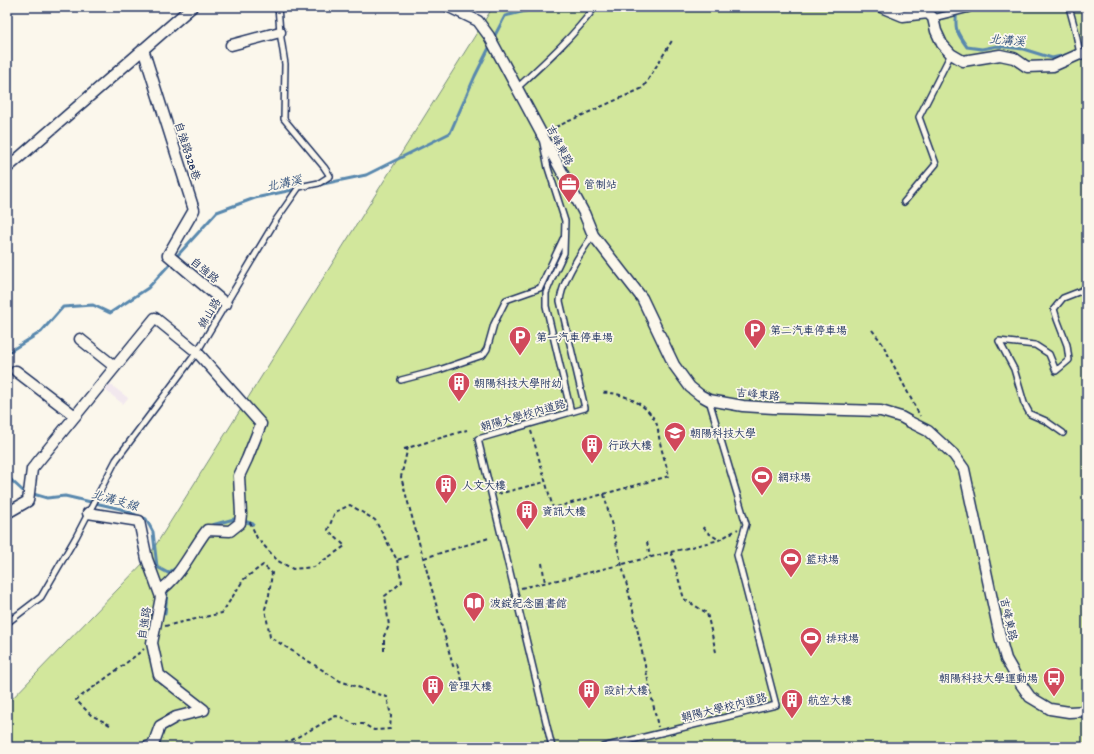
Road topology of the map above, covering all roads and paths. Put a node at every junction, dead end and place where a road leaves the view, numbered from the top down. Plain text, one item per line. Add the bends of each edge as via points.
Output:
1 (192, 7) edge
2 (278, 7) edge
3 (449, 7) edge
4 (595, 7) edge
5 (881, 7) edge
6 (970, 7) edge
7 (1069, 7) edge
8 (933, 18) junction
9 (280, 32) junction
10 (673, 39) dead end
11 (232, 45) dead end
12 (143, 49) junction
13 (1081, 52) edge
14 (951, 54) junction
15 (517, 88) junction
16 (541, 134) junction
17 (7, 168) edge
18 (904, 202) dead end
19 (565, 222) junction
20 (593, 235) junction
21 (168, 255) joint
22 (1087, 286) edge
23 (226, 304) junction
24 (872, 330) dead end
25 (80, 339) dead end
26 (197, 352) junction
27 (115, 367) junction
28 (16, 371) dead end
29 (401, 380) dead end
30 (601, 393) dead end
31 (709, 400) junction
32 (571, 412) junction
33 (75, 416) junction
34 (530, 424) junction
35 (467, 430) dead end
36 (928, 431) junction
37 (1063, 433) dead end
38 (408, 447) junction
39 (404, 449) dead end
40 (545, 482) junction
41 (604, 494) junction
42 (491, 495) junction
43 (7, 513) edge
44 (88, 514) junction
45 (248, 519) dead end
46 (746, 524) junction
47 (703, 527) dead end
48 (489, 538) dead end
49 (719, 540) junction
50 (647, 542) dead end
51 (671, 552) junction
52 (409, 556) dead end
53 (650, 557) junction
54 (424, 558) junction
55 (398, 560) junction
56 (542, 563) dead end
57 (545, 583) junction
58 (514, 589) junction
59 (158, 591) junction
60 (7, 623) edge
61 (155, 628) junction
62 (152, 643) junction
63 (384, 651) dead end
64 (716, 652) dead end
65 (464, 690) dead end
66 (1087, 711) edge
67 (110, 725) dead end
68 (659, 733) junction
69 (147, 747) edge
70 (289, 747) edge
71 (552, 747) edge
72 (603, 747) edge

1 - 12 street
2 - 9 lane, 錦山路
3 - 15 street, 吉峰東路 via 478,21
4 - 15 lane via 588,18
5 - 8 street via 903,16 928,13
6 - 8 lane
7 - 13 lane
8 - 14 street via 942,44
9 - 11 street
9 - 23 lane, 錦山路 via 285,64 284,119 330,176 319,183 299,187 276,220
10 - 16 path via 643,88
12 - 17 street
12 - 21 street, 自強路328巷 via 194,210
13 - 14 street via 1053,66 1027,67 1014,58 1000,54 963,61
14 - 18 lane via 919,118 936,164
15 - 16 street, 吉峰東路
16 - 19 lane via 548,168
16 - 20 street, 吉峰東路 via 584,213
19 - 29 lane via 563,241 540,288 506,300 483,355
19 - 32 lane via 564,253 546,293 546,306
20 - 31 street, 吉峰東路 via 642,298 658,337 674,365 690,387
20 - 32 lane, 朝陽大學校內道路 via 578,256 561,292 560,301 585,408
21 - 23 street, 自強路
22 - 37 lane via 1063,298 1054,309 1070,360 1056,371 1049,354 1035,345 999,341 1014,369 1030,414
23 - 26 lane, 錦山路
24 - 36 path via 882,343
25 - 27 street
26 - 27 street via 155,318
26 - 44 lane, 錦山路 via 116,460
26 - 59 street via 261,424 239,476 240,523 230,531 208,530 166,587
27 - 33 street
28 - 33 street
30 - 41 path via 627,397 640,404 655,419 669,476
31 - 36 street, 吉峰東路 via 743,406 881,412 901,417
31 - 46 lane
32 - 34 lane, 朝陽大學校內道路
33 - 43 street via 32,469 28,501
34 - 40 path
34 - 42 lane, 朝陽大學校內道路 via 478,439
35 - 38 path
36 - 66 street, 吉峰東路 via 954,455 964,469 1006,659 1030,697 1050,708 1069,712
38 - 39 path
38 - 54 path via 401,477
40 - 41 path via 552,508
40 - 42 path
41 - 68 path via 634,614
42 - 58 lane, 朝陽大學校內道路
44 - 59 street, 自強路 via 139,521 146,559
44 - 60 lane, 錦山路 via 41,597
45 - 55 path via 257,538 278,561 293,569 314,567 345,546 328,530 335,512 350,505 375,520
46 - 49 path
46 - 68 lane, 朝陽大學校內道路 via 737,555 776,705
47 - 49 path
48 - 54 path
49 - 51 path
50 - 53 path
51 - 53 path
51 - 64 path via 684,599 707,613
52 - 55 path
53 - 57 path
54 - 65 path via 453,666 457,664
55 - 63 path via 402,582 385,596 389,626 384,636
56 - 57 path
57 - 58 path
58 - 71 lane, 朝陽大學校內道路
59 - 61 street, 自強路 via 161,597
61 - 62 street, 自強路
61 - 70 path via 222,613 244,579 262,565 272,574 265,609 270,637 340,681 386,697 391,716 390,729 374,730 336,716 292,740
62 - 67 path via 76,700 91,715
62 - 69 street, 自強路 via 159,675 204,710 176,717 160,726 153,745
68 - 72 lane, 朝陽大學校內道路

